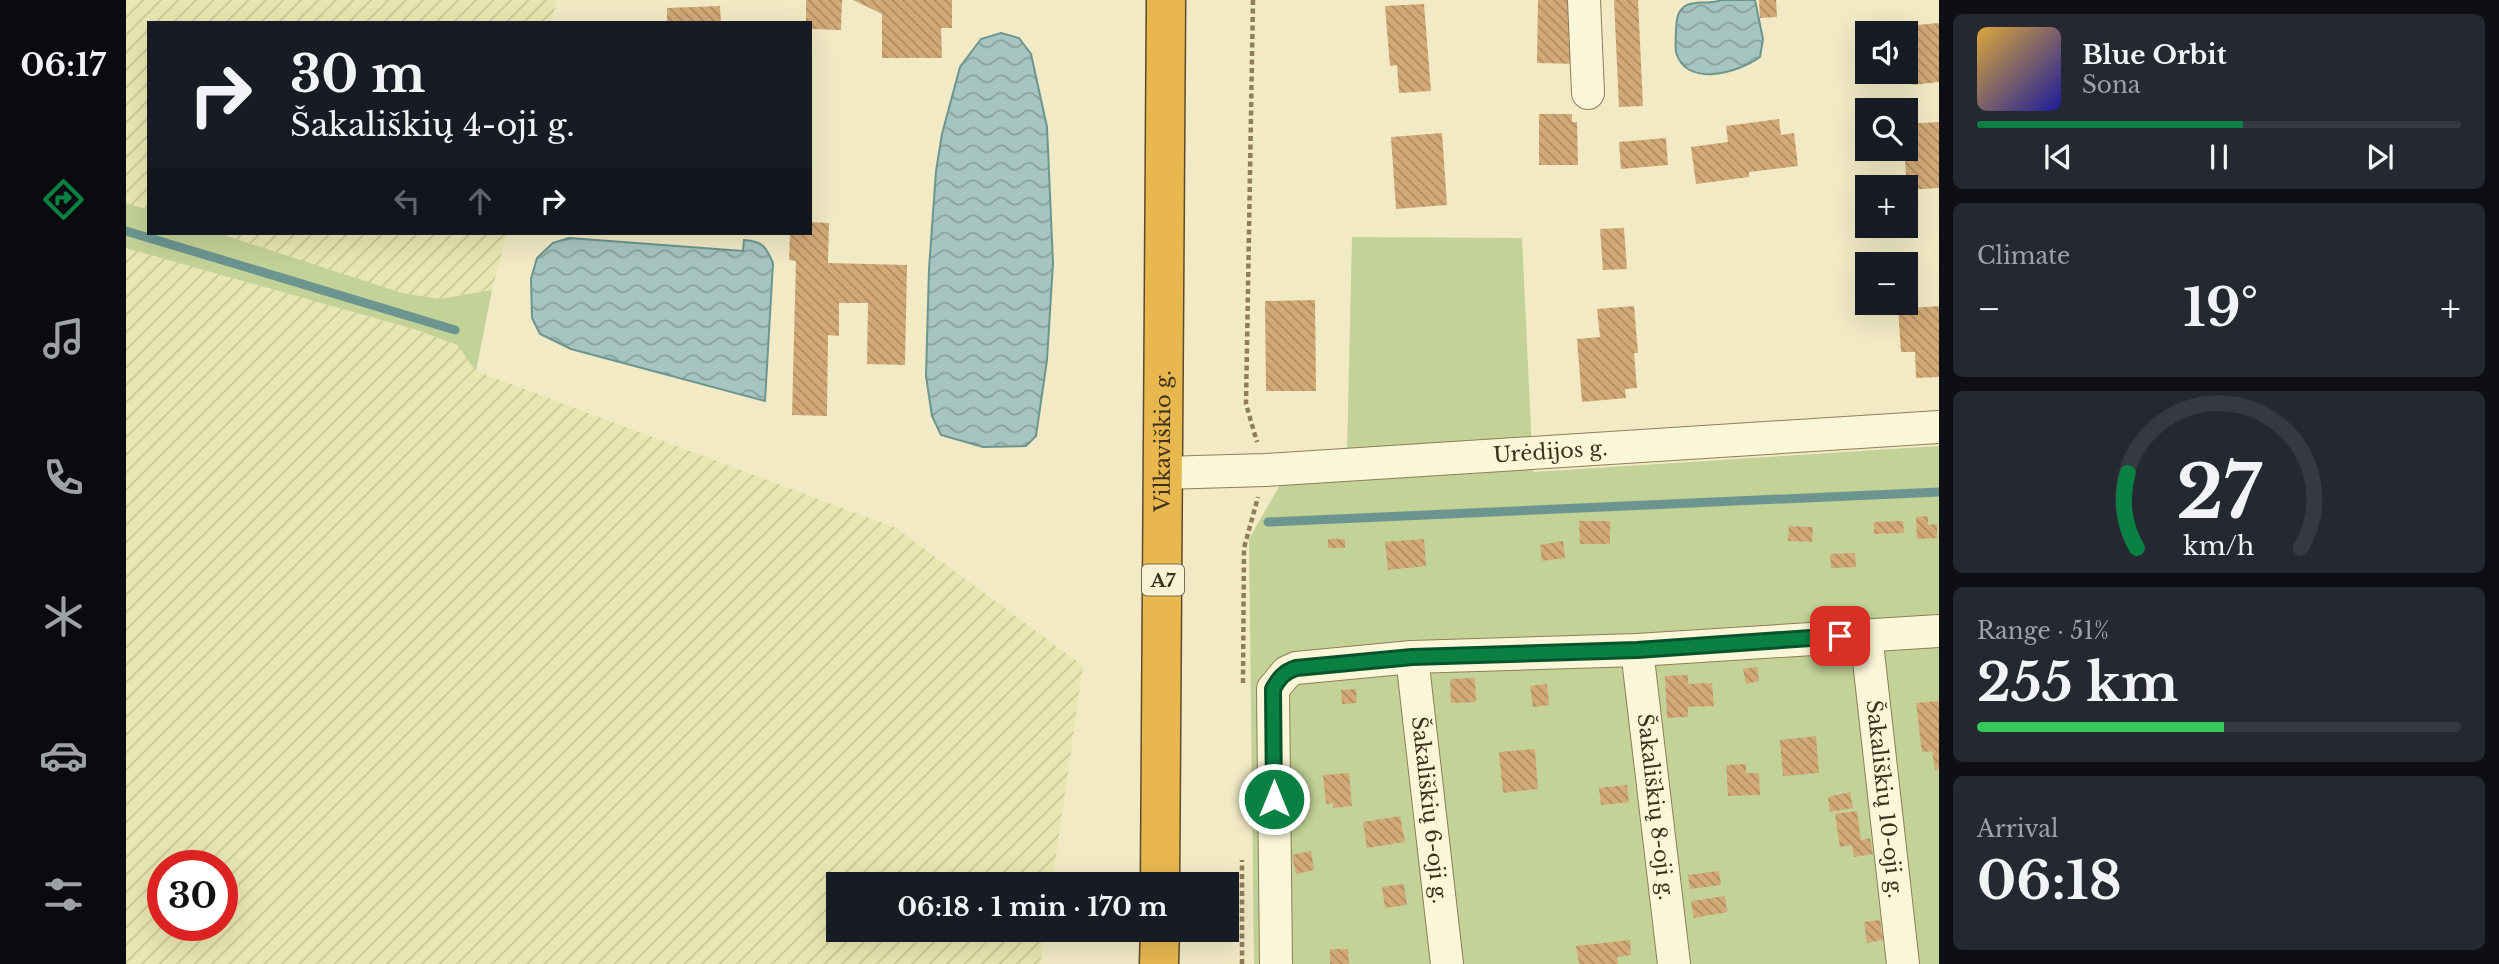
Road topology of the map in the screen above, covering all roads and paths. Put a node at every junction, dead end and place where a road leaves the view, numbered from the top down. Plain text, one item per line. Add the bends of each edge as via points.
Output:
1 (1166, 0) edge
2 (1584, 0) edge
3 (1588, 93) dead end
4 (1939, 427) edge
5 (1163, 473) junction
6 (1939, 631) edge
7 (1866, 635) junction
8 (1637, 650) junction
9 (1412, 657) junction
10 (1160, 872) edge
11 (1160, 942) edge
12 (1159, 964) edge
13 (1276, 964) edge
14 (1447, 964) edge
15 (1674, 964) edge
16 (1903, 964) edge

1 - 5 highway, Vilkaviškio g. / A7
2 - 3 street
4 - 5 street, Urėdijos g.
5 - 10 highway, Vilkaviškio g. / A7
6 - 7 street
7 - 8 street
7 - 16 street, Šakališkių 10-oji g.
8 - 9 street
8 - 15 street, Šakališkių 8-oji g.
9 - 13 street via 1296,668 1279,678 1273,689
9 - 14 street, Šakališkių 6-oji g.
11 - 12 highway

